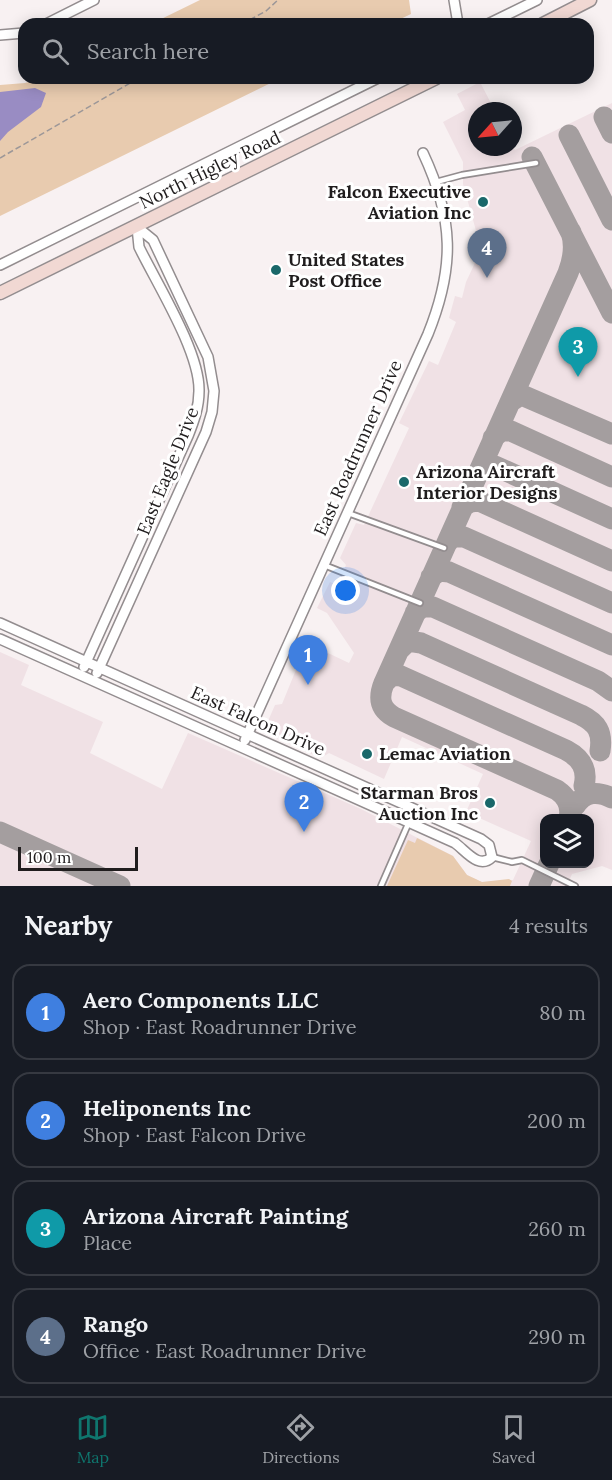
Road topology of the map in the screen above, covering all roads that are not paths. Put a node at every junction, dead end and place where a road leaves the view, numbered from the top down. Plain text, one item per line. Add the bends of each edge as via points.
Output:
1 (94, 0) edge
2 (454, 0) edge
3 (537, 0) edge
4 (590, 0) edge
5 (58, 18) edge
6 (457, 18) edge
7 (500, 18) edge
8 (555, 18) edge
9 (18, 33) edge
10 (0, 34) edge
11 (366, 84) edge
12 (424, 84) edge
13 (423, 153) dead end
14 (536, 163) dead end
15 (436, 182) junction
16 (137, 227) junction
17 (0, 265) edge
18 (0, 293) edge
19 (348, 513) junction
20 (142, 538) junction
21 (155, 544) junction
22 (444, 549) dead end
23 (324, 565) junction
24 (420, 603) dead end
25 (0, 623) edge
26 (0, 639) edge
27 (87, 662) junction
28 (100, 668) junction
29 (81, 675) junction
30 (94, 681) junction
31 (248, 734) junction
32 (242, 747) junction
33 (409, 822) junction
34 (492, 856) junction
35 (381, 886) edge
36 (575, 886) edge

1 - 5 street
2 - 6 street
3 - 7 street
4 - 8 main road
9 - 10 street
11 - 17 street, North Higley Road
12 - 16 main road, North Higley Road
13 - 15 street, East Roadrunner Drive
14 - 15 lane
15 - 19 street, East Roadrunner Drive via 444,213 447,251 440,304
16 - 18 main road, North Higley Road
16 - 20 street, East Eagle Drive via 139,247 196,365 199,390 191,429
16 - 21 street, East Eagle Drive via 153,240 200,337 211,366 214,391 206,432
19 - 22 lane
19 - 23 street, East Roadrunner Drive
20 - 21 street
20 - 27 street, East Eagle Drive
21 - 28 street, East Eagle Drive
23 - 24 lane
23 - 31 street, East Roadrunner Drive
25 - 27 street, East Falcon Drive
26 - 29 street, East Falcon Drive
27 - 28 street, East Falcon Drive
27 - 29 street, East Eagle Drive
28 - 30 street, East Eagle Drive
28 - 31 street, East Falcon Drive
29 - 30 street, East Falcon Drive
30 - 32 street, East Falcon Drive
31 - 32 street, East Roadrunner Drive
31 - 34 street, East Falcon Drive via 481,839 489,844
32 - 33 street, East Falcon Drive
33 - 34 street, East Falcon Drive via 456,843 479,861 485,862
33 - 35 lane
34 - 36 lane, East Falcon Drive via 512,862 522,860

